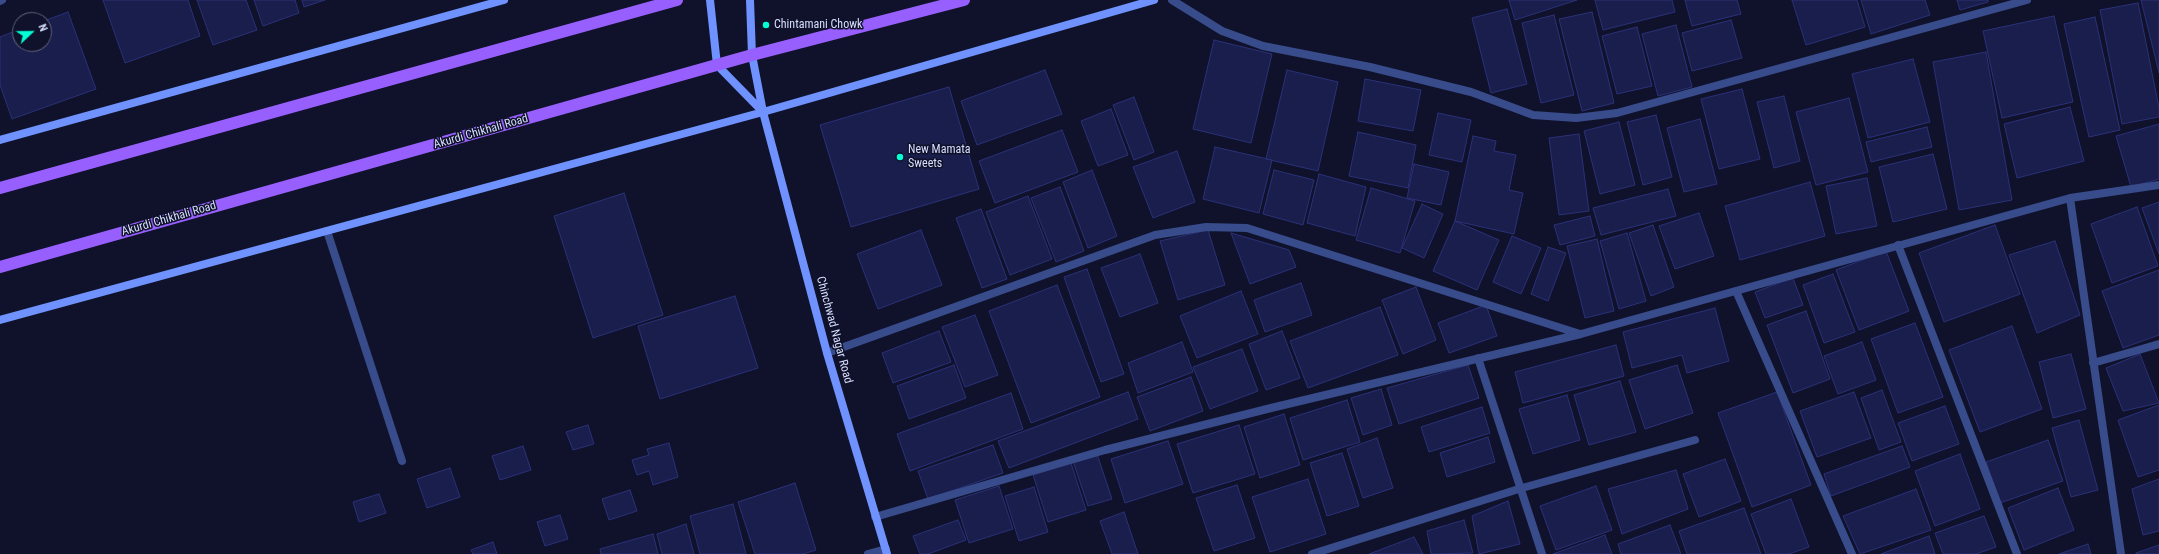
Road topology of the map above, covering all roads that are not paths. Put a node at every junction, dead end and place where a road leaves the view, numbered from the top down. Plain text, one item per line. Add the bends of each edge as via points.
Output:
1 (504, 0) edge
2 (677, 0) edge
3 (710, 0) edge
4 (750, 0) edge
5 (964, 0) edge
6 (1154, 0) edge
7 (1172, 0) edge
8 (2027, 0) edge
9 (752, 55) junction
10 (717, 65) junction
11 (763, 112) junction
12 (0, 140) edge
13 (2159, 185) edge
14 (0, 188) edge
15 (2070, 198) junction
16 (327, 231) junction
17 (1898, 245) junction
18 (0, 267) edge
19 (1736, 291) junction
20 (0, 320) edge
21 (1581, 334) junction
22 (2159, 344) edge
23 (827, 353) junction
24 (1478, 358) junction
25 (2093, 363) junction
26 (1695, 440) dead end
27 (402, 461) dead end
28 (1522, 488) junction
29 (875, 517) junction
30 (887, 551) edge
31 (868, 554) edge
32 (1312, 554) edge
33 (1542, 554) edge
34 (1852, 554) edge
35 (2017, 554) edge
36 (2121, 554) edge

1 - 12 street
2 - 14 main road
3 - 10 street
4 - 9 street, Chinchwad Nagar Road
5 - 9 main road, Akurdi Chikhali Road
6 - 11 street
7 - 8 street via 1222,31 1263,46 1370,67 1471,92 1533,115 1576,118 1617,113
9 - 10 main road, Akurdi Chikhali Road
9 - 11 street, Chinchwad Nagar Road
10 - 11 street
10 - 18 main road, Akurdi Chikhali Road
11 - 16 street
11 - 23 street, Chinchwad Nagar Road
13 - 15 street
15 - 17 street
15 - 25 street
16 - 20 street
16 - 27 street
17 - 19 street
17 - 35 street
19 - 21 street
19 - 34 street
21 - 23 street via 1247,228 1206,227 1155,235
21 - 24 street
22 - 25 street
23 - 29 street, Chinchwad Nagar Road
24 - 28 street
24 - 29 street via 1105,450
25 - 36 street
26 - 28 street
28 - 32 street
28 - 33 street
29 - 30 street, Chinchwad Nagar Road
30 - 31 street

